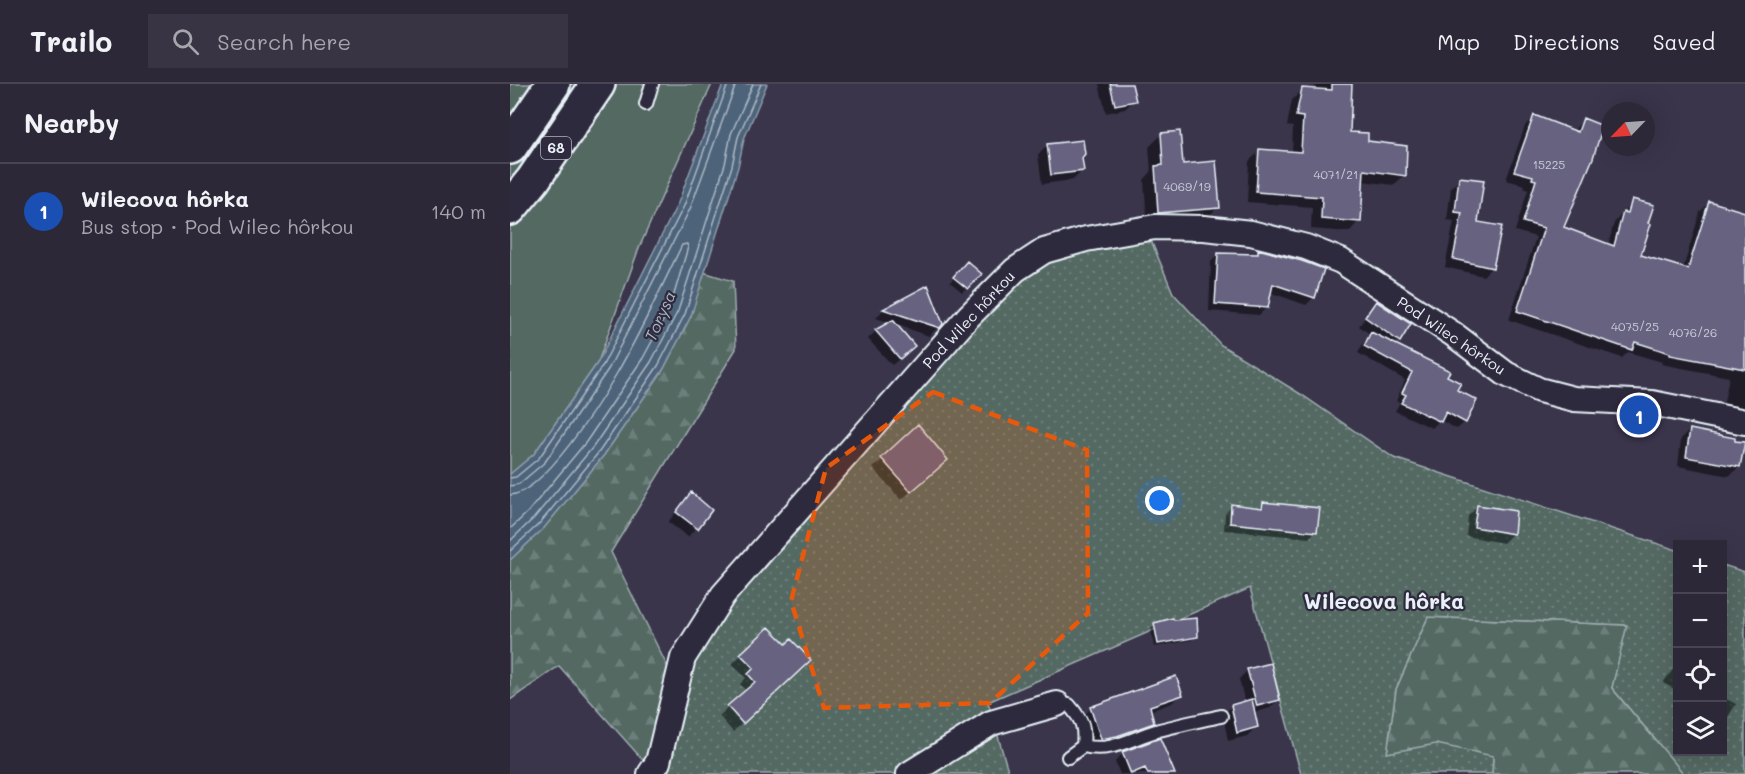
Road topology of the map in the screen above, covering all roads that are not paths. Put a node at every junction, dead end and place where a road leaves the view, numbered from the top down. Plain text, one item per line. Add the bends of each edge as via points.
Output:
1 (553, 84) edge
2 (598, 84) edge
3 (652, 84) edge
4 (646, 104) dead end
5 (510, 147) edge
6 (510, 208) edge
7 (1745, 422) edge
8 (1057, 704) joint
9 (1221, 716) dead end
10 (1083, 746) junction
11 (1068, 758) dead end
12 (650, 774) edge
13 (909, 774) edge

1 - 5 main road, 68
2 - 6 main road, 68
3 - 4 lane
7 - 12 street, Pod Wilec hôrkou via 1652,403 1574,399 1539,390 1506,374 1453,334 1341,261 1273,238 1204,228 1155,227 1044,251 1015,270 969,316 723,595 683,658 658,762
8 - 10 lane via 1069,705 1080,717 1085,732
8 - 13 street via 991,723
9 - 10 lane via 1155,732 1118,747
10 - 11 lane

